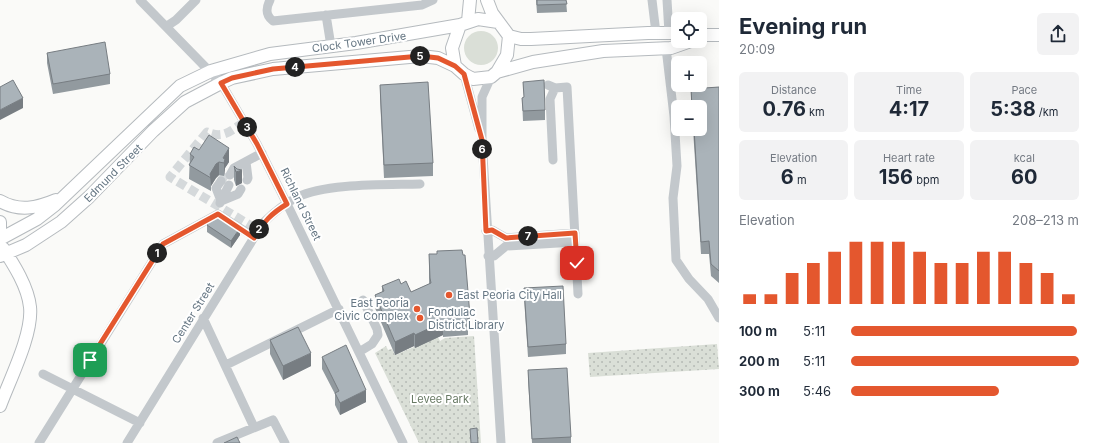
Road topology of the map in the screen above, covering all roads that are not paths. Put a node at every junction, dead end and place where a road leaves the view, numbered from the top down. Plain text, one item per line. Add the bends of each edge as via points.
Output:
1 (140, 0) edge
2 (196, 0) edge
3 (270, 0) edge
4 (433, 0) edge
5 (470, 0) edge
6 (487, 0) edge
7 (652, 0) edge
8 (667, 0) edge
9 (326, 15) junction
10 (498, 22) junction
11 (671, 22) edge
12 (464, 23) junction
13 (167, 26) junction
14 (656, 33) junction
15 (671, 33) edge
16 (671, 34) edge
17 (509, 36) junction
18 (331, 46) junction
19 (671, 47) edge
20 (666, 48) junction
21 (533, 62) junction
22 (455, 66) junction
23 (211, 71) junction
24 (464, 74) junction
25 (494, 75) junction
26 (221, 83) junction
27 (482, 140) junction
28 (262, 153) junction
29 (553, 160) dead end
30 (246, 162) junction
31 (234, 181) junction
32 (420, 184) dead end
33 (65, 196) junction
34 (0, 201) edge
35 (287, 204) junction
36 (0, 222) edge
37 (486, 231) junction
38 (0, 236) edge
39 (254, 238) junction
40 (575, 238) junction
41 (0, 239) edge
42 (0, 243) edge
43 (4, 255) edge
44 (488, 256) junction
45 (578, 294) dead end
46 (363, 300) dead end
47 (339, 309) junction
48 (203, 318) junction
49 (719, 318) edge
50 (359, 352) junction
51 (226, 365) junction
52 (43, 374) dead end
53 (73, 388) junction
54 (0, 406) edge
55 (140, 423) junction
56 (254, 427) junction
57 (39, 443) edge
58 (127, 443) edge
59 (217, 443) edge
60 (285, 443) edge
61 (403, 443) edge
62 (501, 443) edge

1 - 13 street, Richland Street
2 - 13 street
3 - 9 street via 267,12 273,21
4 - 9 street via 422,5
5 - 12 main road
6 - 10 main road
7 - 14 street
8 - 11 street
9 - 18 street
10 - 12 main road via 478,19
10 - 17 main road
12 - 18 main road, Clock Tower Drive via 406,36
12 - 22 main road via 452,48
13 - 23 street, Richland Street
14 - 15 main road
14 - 17 main road via 531,39
16 - 21 main road via 651,40 591,45 540,57
17 - 25 main road via 507,55
18 - 23 main road, Clock Tower Drive via 270,54
19 - 20 main road
20 - 21 main road via 603,51
20 - 49 street via 677,166 673,198 676,260 689,279 708,299
21 - 25 main road
22 - 24 main road
22 - 26 main road, Clock Tower Drive via 438,58 421,56 273,69
23 - 26 street, Richland Street
23 - 33 main road, Edmund Street via 180,86
24 - 25 main road via 473,79
24 - 27 street
25 - 27 street via 482,97
26 - 28 street, Richland Street
26 - 43 main road, Edmund Street via 185,102 61,222 43,235
27 - 37 street
28 - 30 street
28 - 35 street, Richland Street
29 - 40 street via 551,87 567,88
30 - 31 street
30 - 31 street via 230,165
31 - 31 street via 216,188 220,203
32 - 35 street, Center Street via 329,189 298,197
33 - 34 main road via 29,208 13,207
33 - 41 main road, Edmund Street via 37,219
35 - 39 street, Center Street via 268,217
35 - 47 street, Richland Street
36 - 38 main road
37 - 40 street via 492,230 506,238
37 - 44 street
39 - 48 street, Center Street
39 - 53 street via 218,214 163,244
40 - 44 street via 506,246 494,256
40 - 45 street
42 - 43 main road
43 - 54 main road via 28,297 30,315 25,340
44 - 62 street
46 - 50 street via 378,335 372,344
47 - 50 street, Richland Street
47 - 51 street
48 - 51 street
48 - 55 street, Center Street
50 - 61 street, Richland Street
51 - 56 street
52 - 53 street
53 - 55 street
53 - 57 street
55 - 58 street, Center Street
56 - 59 street
56 - 60 street via 273,420

